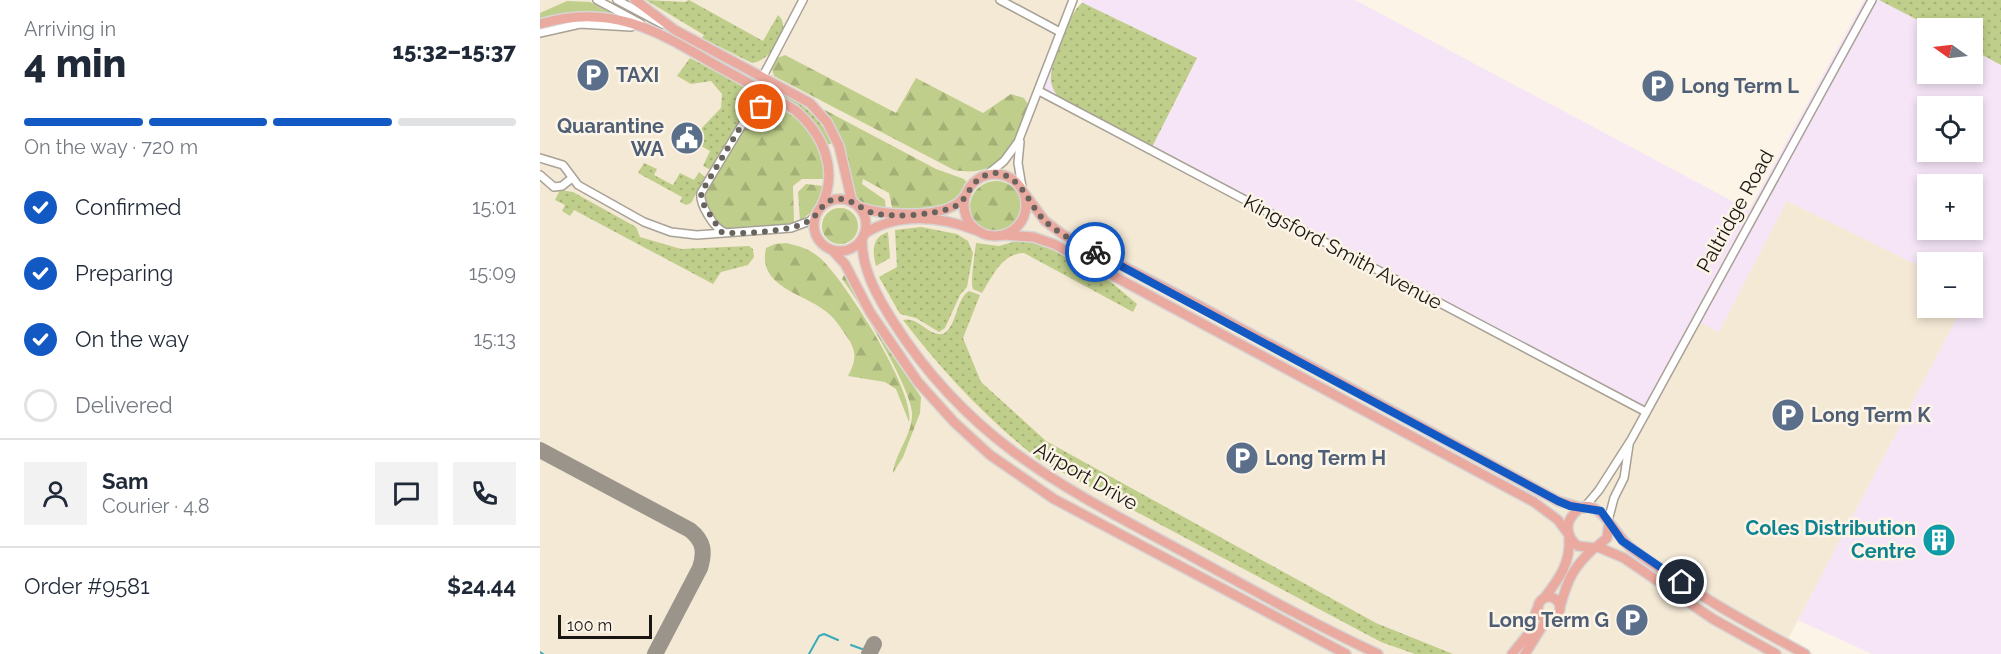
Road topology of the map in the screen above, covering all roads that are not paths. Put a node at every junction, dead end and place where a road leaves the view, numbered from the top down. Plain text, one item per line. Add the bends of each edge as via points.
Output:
1 (597, 0) edge
2 (617, 0) edge
3 (635, 0) edge
4 (803, 0) edge
5 (1000, 0) edge
6 (1073, 0) edge
7 (1872, 0) edge
8 (540, 24) edge
9 (648, 27) junction
10 (675, 30) junction
11 (1060, 32) junction
12 (540, 33) edge
13 (668, 38) junction
14 (764, 76) junction
15 (1040, 91) junction
16 (795, 110) junction
17 (1023, 131) junction
18 (540, 158) edge
19 (988, 174) junction
20 (540, 175) edge
21 (570, 175) junction
22 (1023, 190) junction
23 (966, 195) junction
24 (855, 204) junction
25 (818, 211) junction
26 (724, 232) junction
27 (980, 232) junction
28 (1003, 235) junction
29 (863, 237) junction
30 (832, 250) junction
31 (1646, 412) junction
32 (1631, 440) junction
33 (1583, 508) junction
34 (1609, 522) junction
35 (1569, 536) junction
36 (1595, 548) junction
37 (1545, 597) junction
38 (1560, 607) junction
39 (1537, 609) junction
40 (1552, 619) junction
41 (1346, 654) edge
42 (1378, 654) edge
43 (1512, 654) edge
44 (1525, 654) edge
45 (1776, 654) edge
46 (1805, 654) edge

1 - 9 street
2 - 10 street
3 - 10 main road
4 - 14 street
5 - 11 street
6 - 11 street
7 - 31 street, Paltridge Road
8 - 9 main road via 589,16
9 - 13 main road
10 - 14 main road
11 - 15 street
12 - 13 street via 580,24 613,25
13 - 16 main road
14 - 24 main road via 810,103 826,122 839,146
15 - 17 street
15 - 31 street, Kingsford Smith Avenue
16 - 25 main road via 817,135 827,158 829,182
16 - 26 street via 772,104 752,112 711,175 700,199 718,229
17 - 19 street via 1007,158
17 - 22 street via 1018,157
18 - 21 street via 563,165
19 - 22 main road via 1003,174
19 - 23 main road via 976,180
20 - 21 street via 558,187
21 - 26 street via 578,185 662,230 688,234
22 - 28 main road via 1027,204 1022,221
22 - 33 main road via 1045,221 1065,236 1198,304 1558,501
23 - 24 main road via 952,208 904,214 880,214
23 - 27 main road via 966,216
24 - 25 main road via 836,199
24 - 29 main road via 866,221
25 - 26 street via 810,221 791,228
25 - 30 main road via 814,223 818,239
27 - 28 main road
27 - 29 main road via 946,220 921,219 888,223
28 - 35 main road via 1040,239 1114,276 1534,502 1558,520
29 - 30 main road via 849,250
29 - 42 main road, Airport Drive via 865,265 871,281 909,346 960,407 1017,457 1087,500
30 - 41 main road, Airport Drive via 845,264 874,319 912,375 990,455 1054,500
31 - 32 street, Paltridge Road
32 - 33 street, Paltridge Road
32 - 34 street, Paltridge Road via 1624,478 1614,498
33 - 34 main road via 1601,511
33 - 35 main road via 1570,518
34 - 36 main road via 1607,538
34 - 46 main road via 1622,541 1656,565
35 - 36 main road via 1578,546
35 - 37 main road via 1566,566
36 - 38 main road via 1573,570
36 - 45 main road via 1624,558 1713,619
37 - 38 main road via 1554,598
37 - 39 main road
38 - 40 main road
39 - 40 main road via 1542,618
39 - 43 main road via 1533,625
40 - 44 main road via 1537,632

